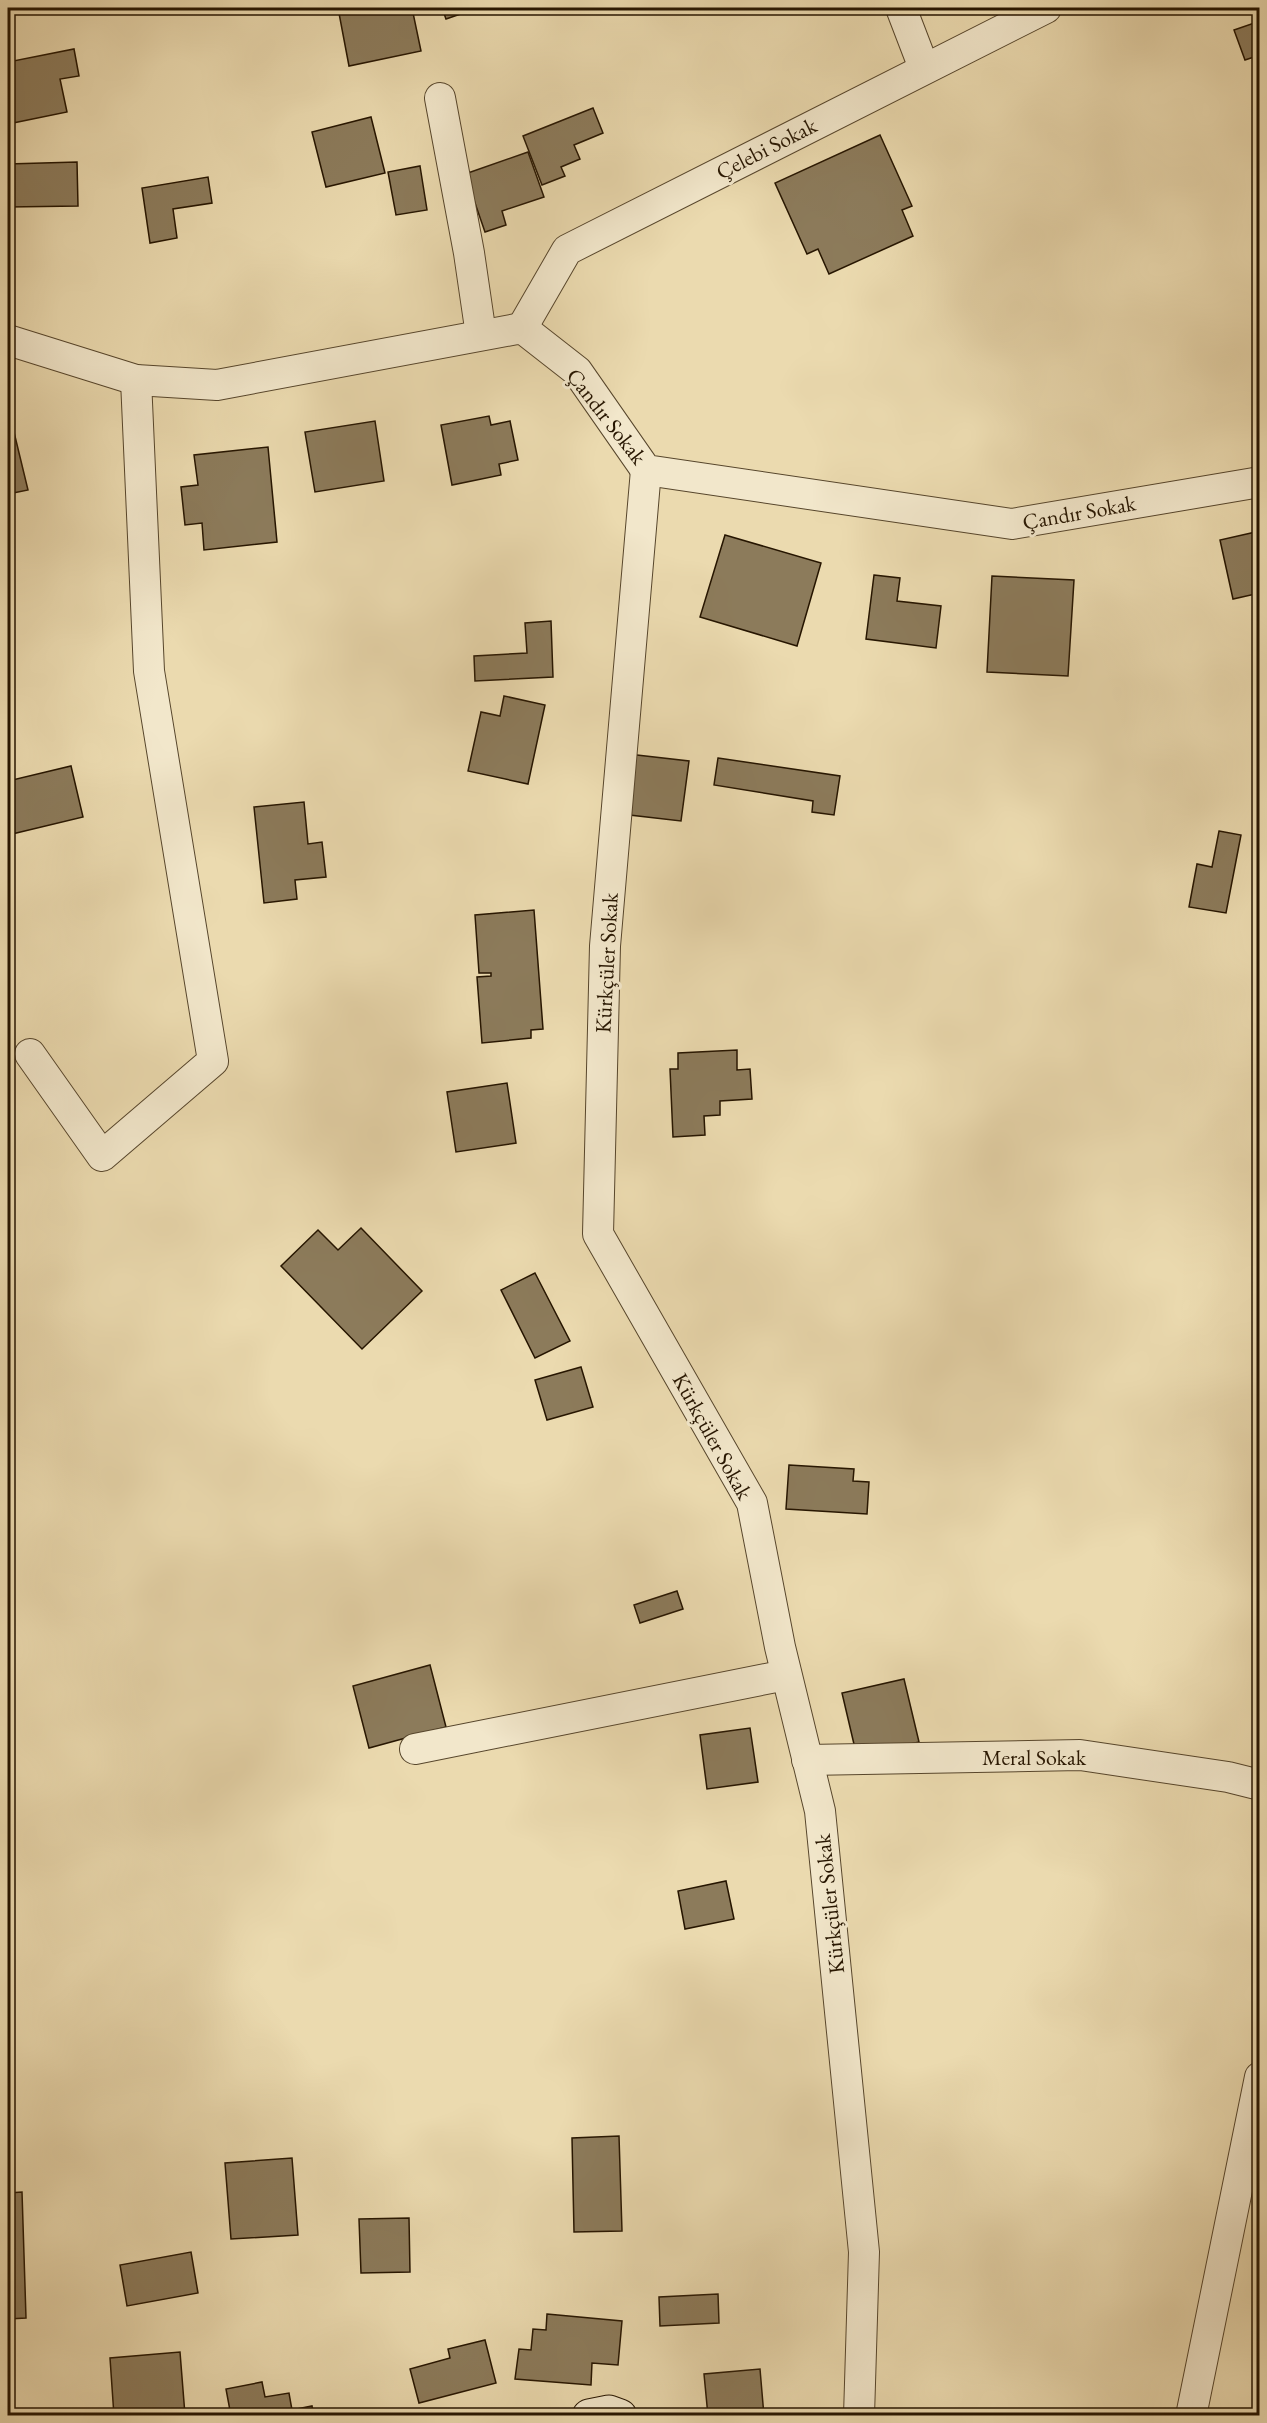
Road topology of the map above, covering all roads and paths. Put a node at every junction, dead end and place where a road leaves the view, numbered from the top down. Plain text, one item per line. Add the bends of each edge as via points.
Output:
1 (901, 8) edge
2 (1046, 8) edge
3 (924, 68) junction
4 (440, 98) dead end
5 (522, 328) junction
6 (481, 335) junction
7 (8, 340) edge
8 (136, 380) junction
9 (646, 470) junction
10 (1260, 482) edge
11 (30, 1054) dead end
12 (786, 1675) junction
13 (415, 1749) dead end
14 (807, 1760) junction
15 (1260, 1785) edge
16 (1260, 2077) edge
17 (859, 2415) edge
18 (1191, 2415) edge

1 - 3 street
2 - 3 street, Çelebi Sokak
3 - 5 street, Çelebi Sokak via 567,250
4 - 6 street
5 - 6 street
5 - 9 street, Çandır Sokak via 576,371
6 - 8 street via 217,385
7 - 8 street
8 - 11 street via 149,671 213,1061 102,1156
9 - 10 street, Çandır Sokak via 1012,524
9 - 12 street, Kürkçüler Sokak via 605,946 598,1234 752,1503
12 - 13 street
12 - 14 street, Kürkçüler Sokak
14 - 15 street, Meral Sokak via 1080,1755
14 - 17 street, Kürkçüler Sokak via 820,1811 864,2252
16 - 18 street

